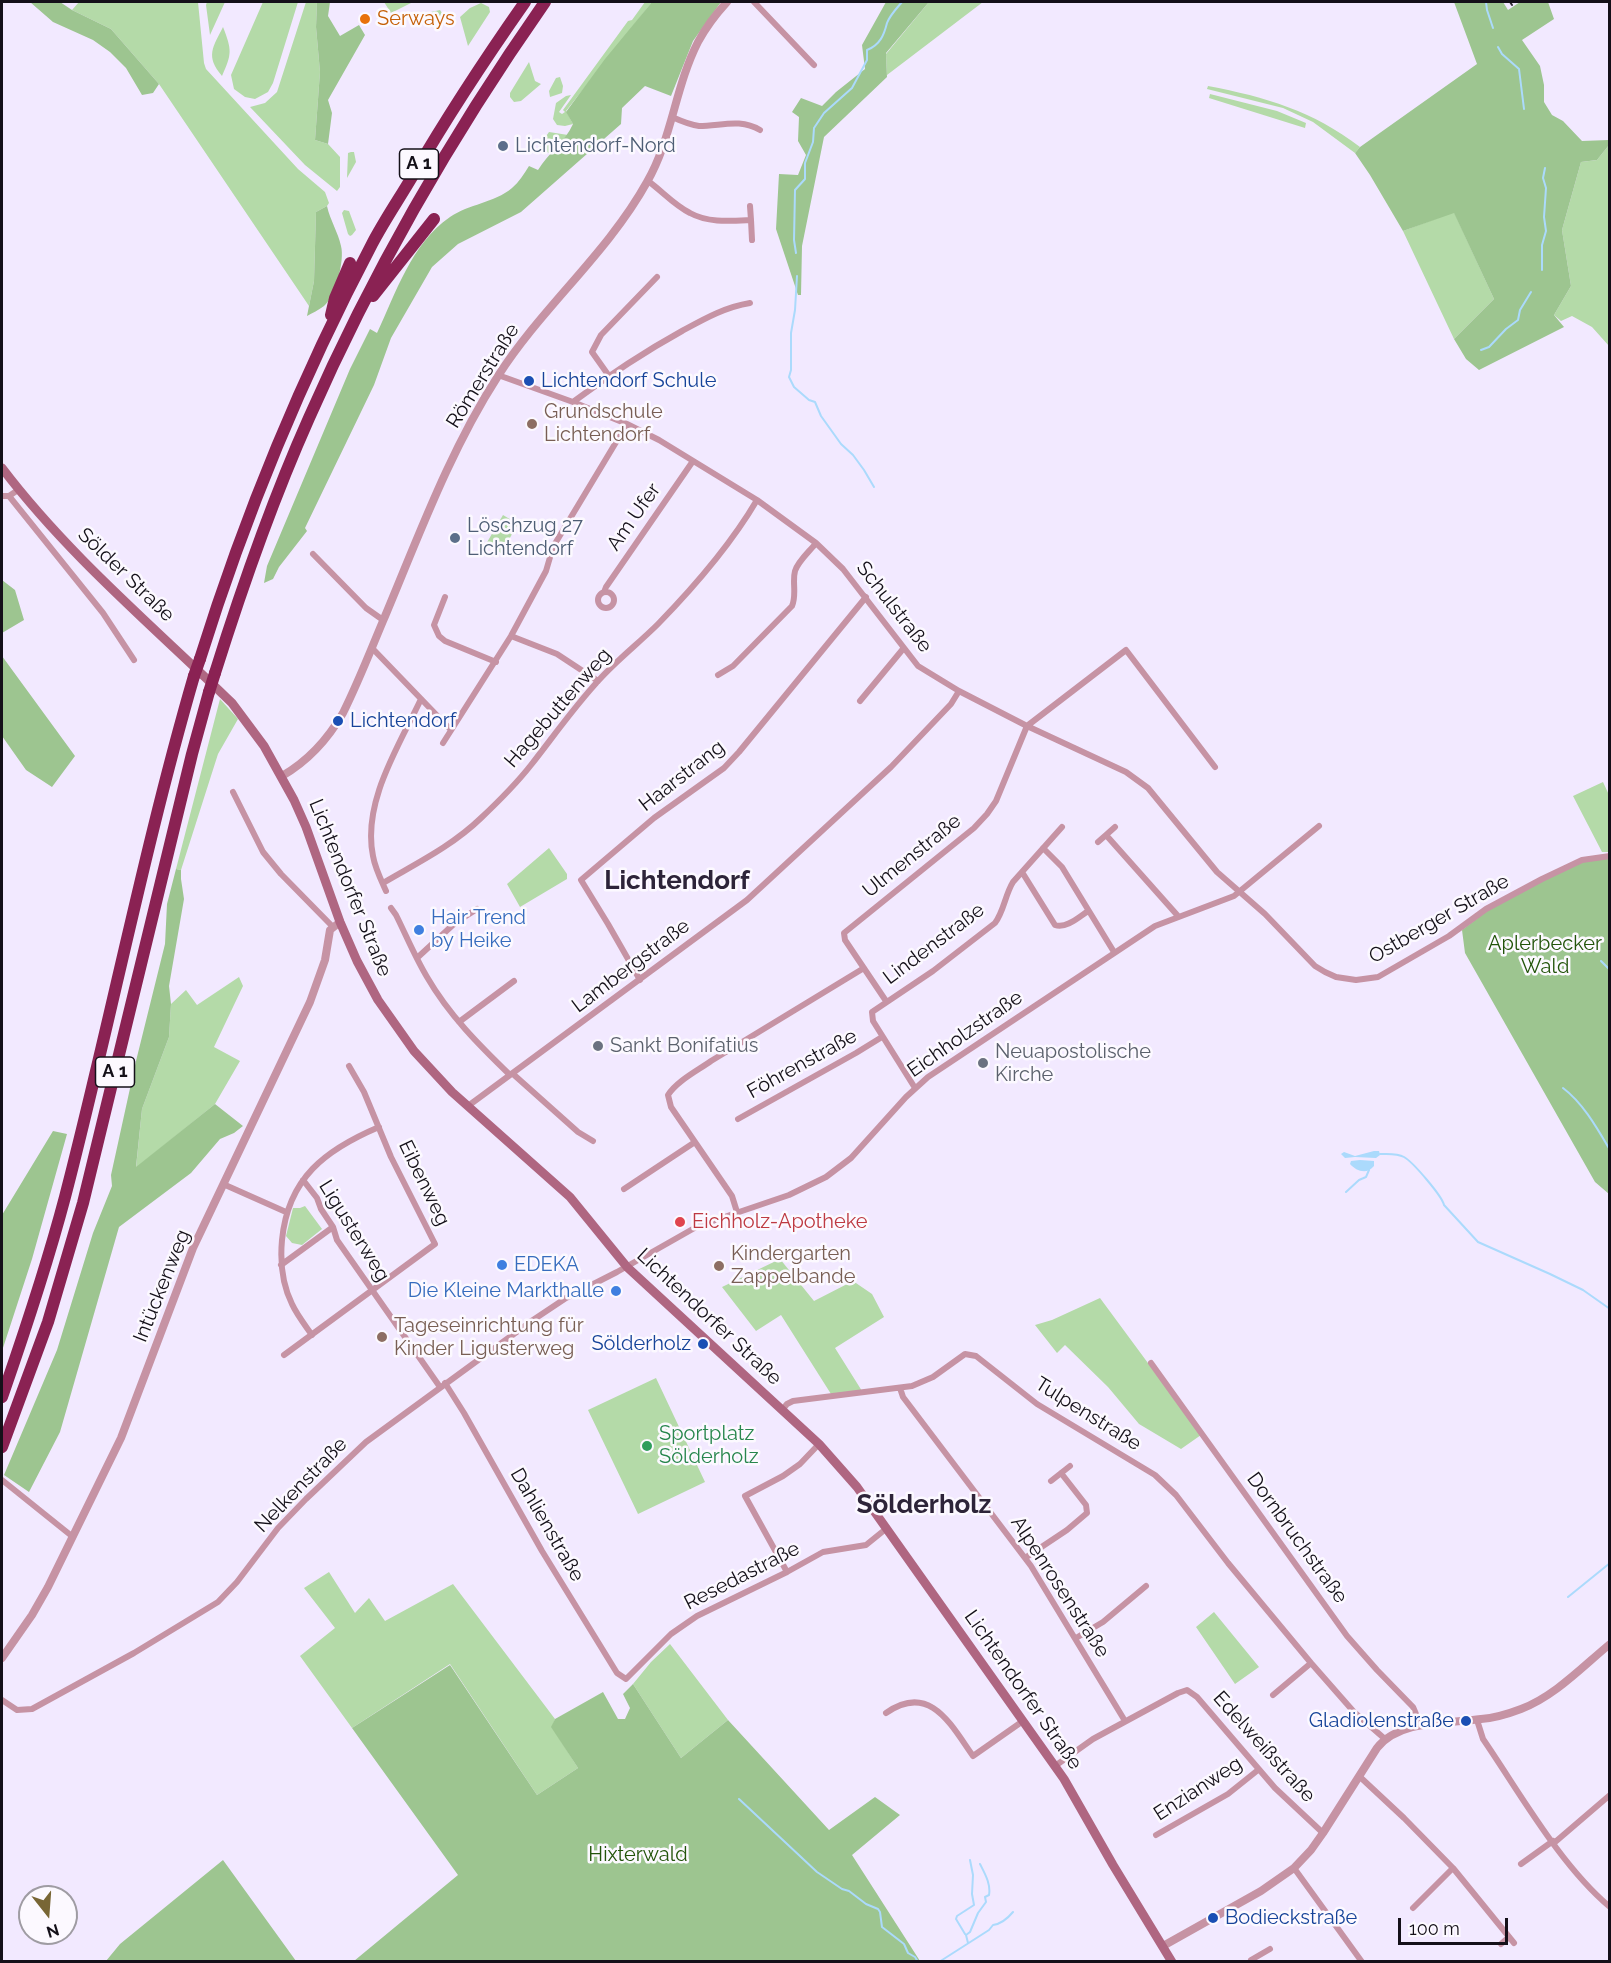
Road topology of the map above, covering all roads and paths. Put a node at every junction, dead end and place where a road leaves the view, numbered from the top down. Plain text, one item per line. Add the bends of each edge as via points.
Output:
1 (525, 2) edge
2 (545, 2) edge
3 (727, 2) edge
4 (754, 2) edge
5 (814, 65) dead end
6 (672, 117) junction
7 (760, 129) dead end
8 (648, 181) junction
9 (750, 206) dead end
10 (434, 219) dead end
11 (751, 220) junction
12 (752, 240) dead end
13 (350, 263) dead end
14 (657, 277) dead end
15 (750, 303) dead end
16 (362, 308) junction
17 (327, 335) junction
18 (498, 375) junction
19 (609, 376) junction
20 (573, 402) junction
21 (627, 424) junction
22 (693, 461) junction
23 (2, 468) edge
24 (18, 489) junction
25 (5, 496) edge
26 (757, 500) junction
27 (816, 543) junction
28 (313, 554) dead end
29 (604, 592) dead end
30 (445, 597) dead end
31 (866, 597) junction
32 (383, 620) junction
33 (511, 636) junction
34 (372, 648) junction
35 (903, 649) junction
36 (134, 660) dead end
37 (496, 662) junction
38 (718, 675) dead end
39 (598, 681) junction
40 (959, 691) junction
41 (421, 699) junction
42 (860, 701) dead end
43 (232, 703) joint
44 (1027, 726) junction
45 (451, 730) junction
46 (443, 743) dead end
47 (1215, 767) dead end
48 (282, 776) junction
49 (234, 792) dead end
50 (1319, 826) dead end
51 (1062, 827) dead end
52 (1115, 827) dead end
53 (1106, 835) junction
54 (1098, 842) dead end
55 (1044, 848) junction
56 (1610, 856) edge
57 (1022, 872) junction
58 (382, 883) junction
59 (386, 891) dead end
60 (1239, 892) junction
61 (391, 908) dead end
62 (477, 909) dead end
63 (1088, 911) junction
64 (1178, 916) junction
65 (337, 925) junction
66 (1114, 952) junction
67 (417, 958) junction
68 (864, 968) junction
69 (640, 980) junction
70 (514, 981) dead end
71 (886, 1002) junction
72 (459, 1022) junction
73 (882, 1037) junction
74 (349, 1066) dead end
75 (512, 1075) junction
76 (915, 1088) junction
77 (468, 1106) junction
78 (738, 1119) dead end
79 (379, 1127) junction
80 (593, 1141) dead end
81 (695, 1142) junction
82 (303, 1180) junction
83 (223, 1184) junction
84 (624, 1189) dead end
85 (286, 1212) junction
86 (737, 1212) junction
87 (333, 1227) junction
88 (281, 1265) junction
89 (627, 1267) junction
90 (372, 1291) junction
91 (312, 1335) junction
92 (284, 1355) dead end
93 (1151, 1363) dead end
94 (443, 1385) junction
95 (900, 1388) junction
96 (2, 1397) edge
97 (782, 1410) junction
98 (819, 1444) junction
99 (2, 1447) edge
100 (1070, 1466) dead end
101 (1061, 1473) junction
102 (1051, 1481) dead end
103 (4, 1482) edge
104 (888, 1528) junction
105 (73, 1537) junction
106 (1026, 1558) junction
107 (787, 1572) junction
108 (1146, 1586) dead end
109 (1076, 1638) junction
110 (1610, 1644) edge
111 (2, 1658) edge
112 (1311, 1663) junction
113 (626, 1679) joint
114 (1273, 1695) dead end
115 (2, 1700) edge
116 (886, 1713) dead end
117 (1477, 1720) junction
118 (1023, 1721) junction
119 (1125, 1721) junction
120 (1421, 1726) junction
121 (1385, 1739) junction
122 (1055, 1766) junction
123 (1258, 1770) junction
124 (1359, 1776) junction
125 (1610, 1795) edge
126 (1323, 1833) junction
127 (1156, 1835) dead end
128 (1553, 1842) junction
129 (1521, 1863) dead end
130 (1294, 1868) junction
131 (1453, 1869) junction
132 (1610, 1907) edge
133 (1413, 1908) dead end
134 (1501, 1944) dead end
135 (1163, 1946) junction
136 (1270, 1949) dead end
137 (1262, 1954) junction
138 (1251, 1960) edge
139 (1267, 1961) edge
140 (1172, 1962) edge
141 (1362, 1962) edge

1 - 17 highway, A 1 via 441,128 374,241
2 - 16 highway, A 1 via 456,138
3 - 6 street, Römerstraße via 698,43
4 - 5 street
6 - 7 street via 698,126 745,123
6 - 8 street, Römerstraße
8 - 11 street via 697,216 717,221
8 - 18 street, Römerstraße via 626,215
9 - 11 street
10 - 16 highway
11 - 12 street
13 - 17 highway via 335,298
14 - 19 street via 601,335 592,352
15 - 19 street via 710,315
16 - 99 highway, A 1, bridge via 309,418 237,602 181,799 83,1203 48,1322
17 - 96 highway, A 1, bridge via 261,483 194,676 64,1199 32,1312
18 - 20 street, Schulstraße
18 - 32 street, Römerstraße via 450,463
19 - 20 street
20 - 21 street, Schulstraße
21 - 22 street, Schulstraße
21 - 33 street via 553,547 546,571
22 - 26 street, Schulstraße
22 - 29 street, Am Ufer
23 - 24 main road, Sölder Straße
24 - 25 street
24 - 43 main road, Sölder Straße via 100,578
25 - 36 street via 103,613
26 - 27 street, Schulstraße
26 - 39 street, Hagebuttenweg via 739,530 688,592
27 - 31 street, Schulstraße
27 - 38 street via 795,572 792,606 733,666
28 - 32 street
30 - 37 street via 434,625 439,636
31 - 35 street, Schulstraße
31 - 69 street, Haarstrang via 724,768 654,818 581,880
32 - 34 street, Römerstraße
33 - 37 street
33 - 39 street via 557,654
34 - 41 street
34 - 48 street, Römerstraße via 348,704 328,735
35 - 40 street, Schulstraße via 918,666
35 - 42 street
37 - 45 street
39 - 58 street, Hagebuttenweg via 528,769 480,820 449,844
40 - 44 street, Schulstraße
40 - 69 street, Lambergstraße via 891,767 747,900
41 - 45 street
41 - 58 street via 372,811 373,855
43 - 48 main road, Lichtendorfer Straße
44 - 47 street via 1126,650
44 - 60 street, Schulstraße via 1119,768 1148,788 1200,854
44 - 68 street, Ulmenstraße via 987,814 844,933
45 - 46 street
48 - 65 main road, Lichtendorfer Straße via 306,827
49 - 65 street via 263,852 289,883
50 - 60 street, Eichholzstraße
51 - 55 street, Lindenstraße
52 - 53 street
53 - 54 street
53 - 64 street
55 - 57 street, Lindenstraße
55 - 63 street via 1062,867
56 - 60 street, Ostberger Straße via 1582,860 1558,870 1486,909 1389,972 1368,979 1336,976 1315,966
57 - 63 street via 1055,925 1064,926
57 - 71 street, Lindenstraße via 1008,891 995,923
58 - 59 street
60 - 64 street, Eichholzstraße via 1227,900
61 - 67 street
62 - 67 street via 454,922
63 - 66 street
64 - 66 street, Eichholzstraße
65 - 77 main road, Lichtendorfer Straße via 402,1037
65 - 83 street, Intückenweg via 328,934 325,960 310,1002
66 - 76 street, Eichholzstraße
67 - 72 street
68 - 71 street, Ulmenstraße
68 - 81 street via 670,1090 668,1101
69 - 75 street, Lambergstraße
70 - 72 street
71 - 73 street, Lindenstraße via 875,1008 871,1016
72 - 75 street
73 - 76 street, Lindenstraße
73 - 78 street, Föhrenstraße
74 - 79 street, Eibenweg
75 - 77 street, Lambergstraße
75 - 80 street
76 - 86 street, Eichholzstraße via 851,1158 826,1177 789,1195
77 - 89 main road, Lichtendorfer Straße via 570,1197
79 - 82 street via 343,1144
79 - 90 street, Eibenweg via 435,1244
81 - 84 street
81 - 86 street via 732,1196
82 - 85 street
82 - 87 street, Ligusterweg
83 - 85 street
83 - 105 street, Intückenweg via 183,1270 121,1437
85 - 88 street
86 - 89 street, Eichholzstraße via 698,1226
87 - 88 street
87 - 90 street, Ligusterweg via 337,1240
88 - 91 street via 292,1304
89 - 94 street, Nelkenstraße via 558,1303
89 - 97 main road, Lichtendorfer Straße
90 - 91 street
90 - 94 street, Ligusterweg
91 - 92 street
93 - 120 street, Dornbruchstraße via 1347,1636 1413,1707
94 - 113 street, Dahlienstraße via 469,1421 616,1673
94 - 115 street, Nelkenstraße via 366,1442 327,1478 278,1528 218,1602 32,1709 17,1710
95 - 97 street, Tulpenstraße via 793,1401
95 - 106 street, Alpenrosenstraße via 908,1405
95 - 112 street, Tulpenstraße via 933,1377 965,1354 976,1356 1037,1404 1155,1475 1176,1495
97 - 98 main road, Lichtendorfer Straße
98 - 104 main road, Lichtendorfer Straße
98 - 107 street via 783,1476 745,1496
100 - 101 street
101 - 102 street
101 - 106 street via 1086,1505 1087,1513
103 - 105 street
104 - 107 street, Resedastraße via 867,1545 823,1552
104 - 118 main road, Lichtendorfer Straße
105 - 111 street, Intückenweg via 32,1615
106 - 109 street, Alpenrosenstraße
107 - 113 street, Resedastraße via 687,1623
108 - 109 street via 1096,1627
109 - 119 street, Alpenrosenstraße
110 - 117 street via 1540,1700 1500,1716
112 - 114 street
112 - 121 street, Tulpenstraße via 1354,1712
116 - 118 street via 904,1704 931,1707 943,1714 973,1756
117 - 120 street
117 - 128 street via 1483,1739
118 - 122 main road, Lichtendorfer Straße
119 - 122 street, Edelweißstraße
119 - 123 street, Edelweißstraße via 1187,1690
120 - 121 street
121 - 124 street
122 - 135 main road, Lichtendorfer Straße
123 - 126 street, Edelweißstraße
123 - 127 street, Enzianweg via 1228,1794
124 - 126 street
124 - 131 street
125 - 128 street
126 - 130 street
128 - 129 street
128 - 132 street
130 - 135 street
130 - 141 street
131 - 133 street
131 - 134 street via 1511,1940
135 - 140 main road, Lichtendorfer Straße
136 - 137 street
137 - 138 street
137 - 139 street

